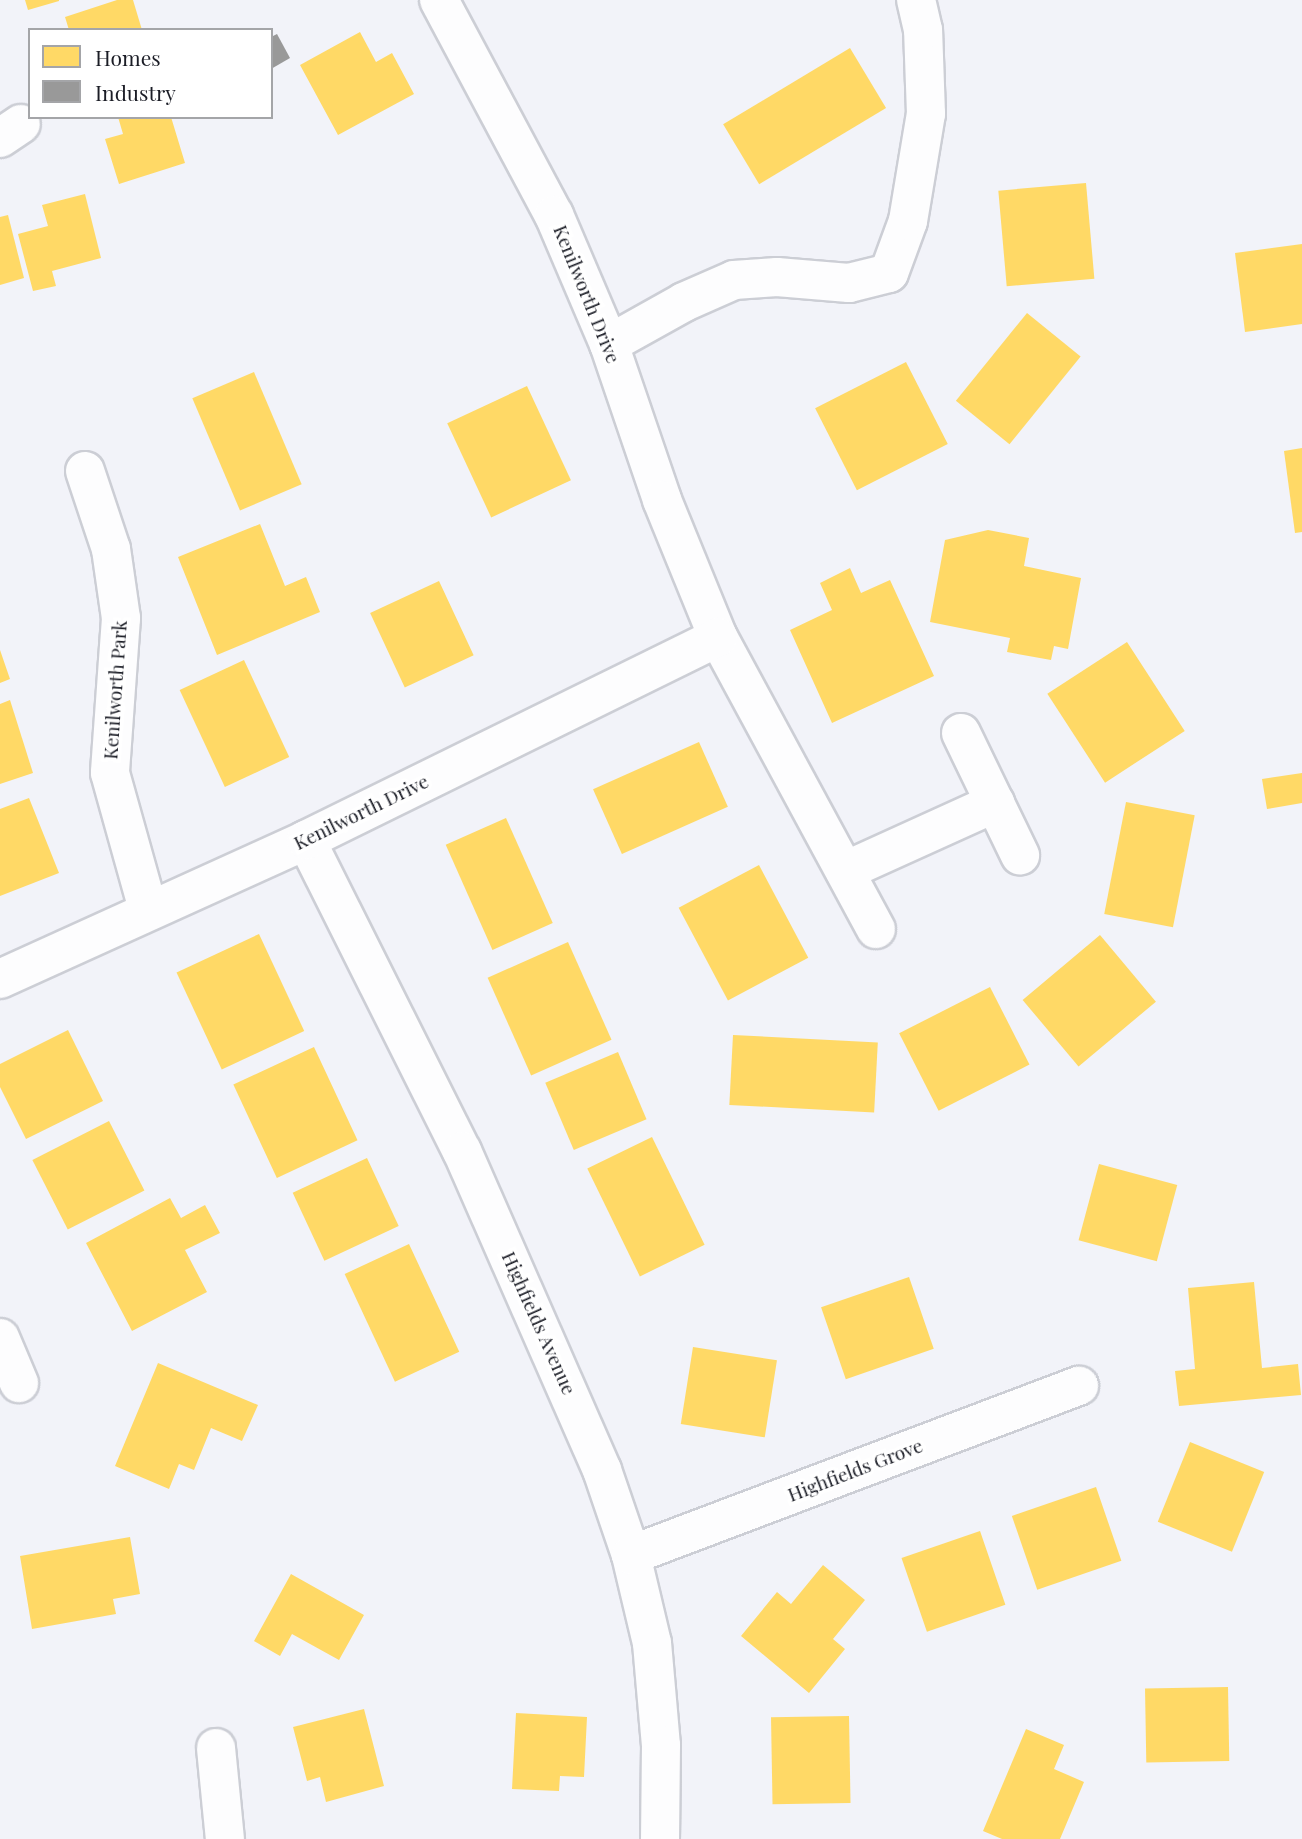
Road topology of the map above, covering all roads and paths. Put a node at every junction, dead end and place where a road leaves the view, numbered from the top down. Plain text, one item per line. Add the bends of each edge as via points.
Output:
1 (439, 0) edge
2 (916, 0) edge
3 (609, 344) junction
4 (85, 471) dead end
5 (718, 637) junction
6 (961, 733) dead end
7 (995, 803) junction
8 (306, 840) junction
9 (1020, 855) dead end
10 (845, 871) junction
11 (148, 909) junction
12 (876, 929) dead end
13 (0, 979) edge
14 (0, 1338) edge
15 (19, 1383) dead end
16 (1079, 1386) dead end
17 (631, 1555) junction
18 (216, 1748) dead end
19 (225, 1839) edge
20 (660, 1839) edge

1 - 3 street, Kenilworth Drive via 554,215
2 - 3 street via 923,30 926,114 908,221 889,273 849,283 777,277 734,280
3 - 5 street, Kenilworth Drive via 662,500
4 - 11 street, Kenilworth Park via 111,549 121,618 110,773
5 - 8 street, Kenilworth Drive
5 - 10 street, Kenilworth Drive
6 - 7 street
7 - 9 street
7 - 10 street
8 - 11 street, Kenilworth Drive
8 - 17 street, Highfields Avenue via 467,1164 603,1470
10 - 12 street, Kenilworth Drive
11 - 13 street, Kenilworth Drive
14 - 15 street
16 - 17 street, Highfields Grove
17 - 20 street, Highfields Avenue via 652,1643 661,1745
18 - 19 street

